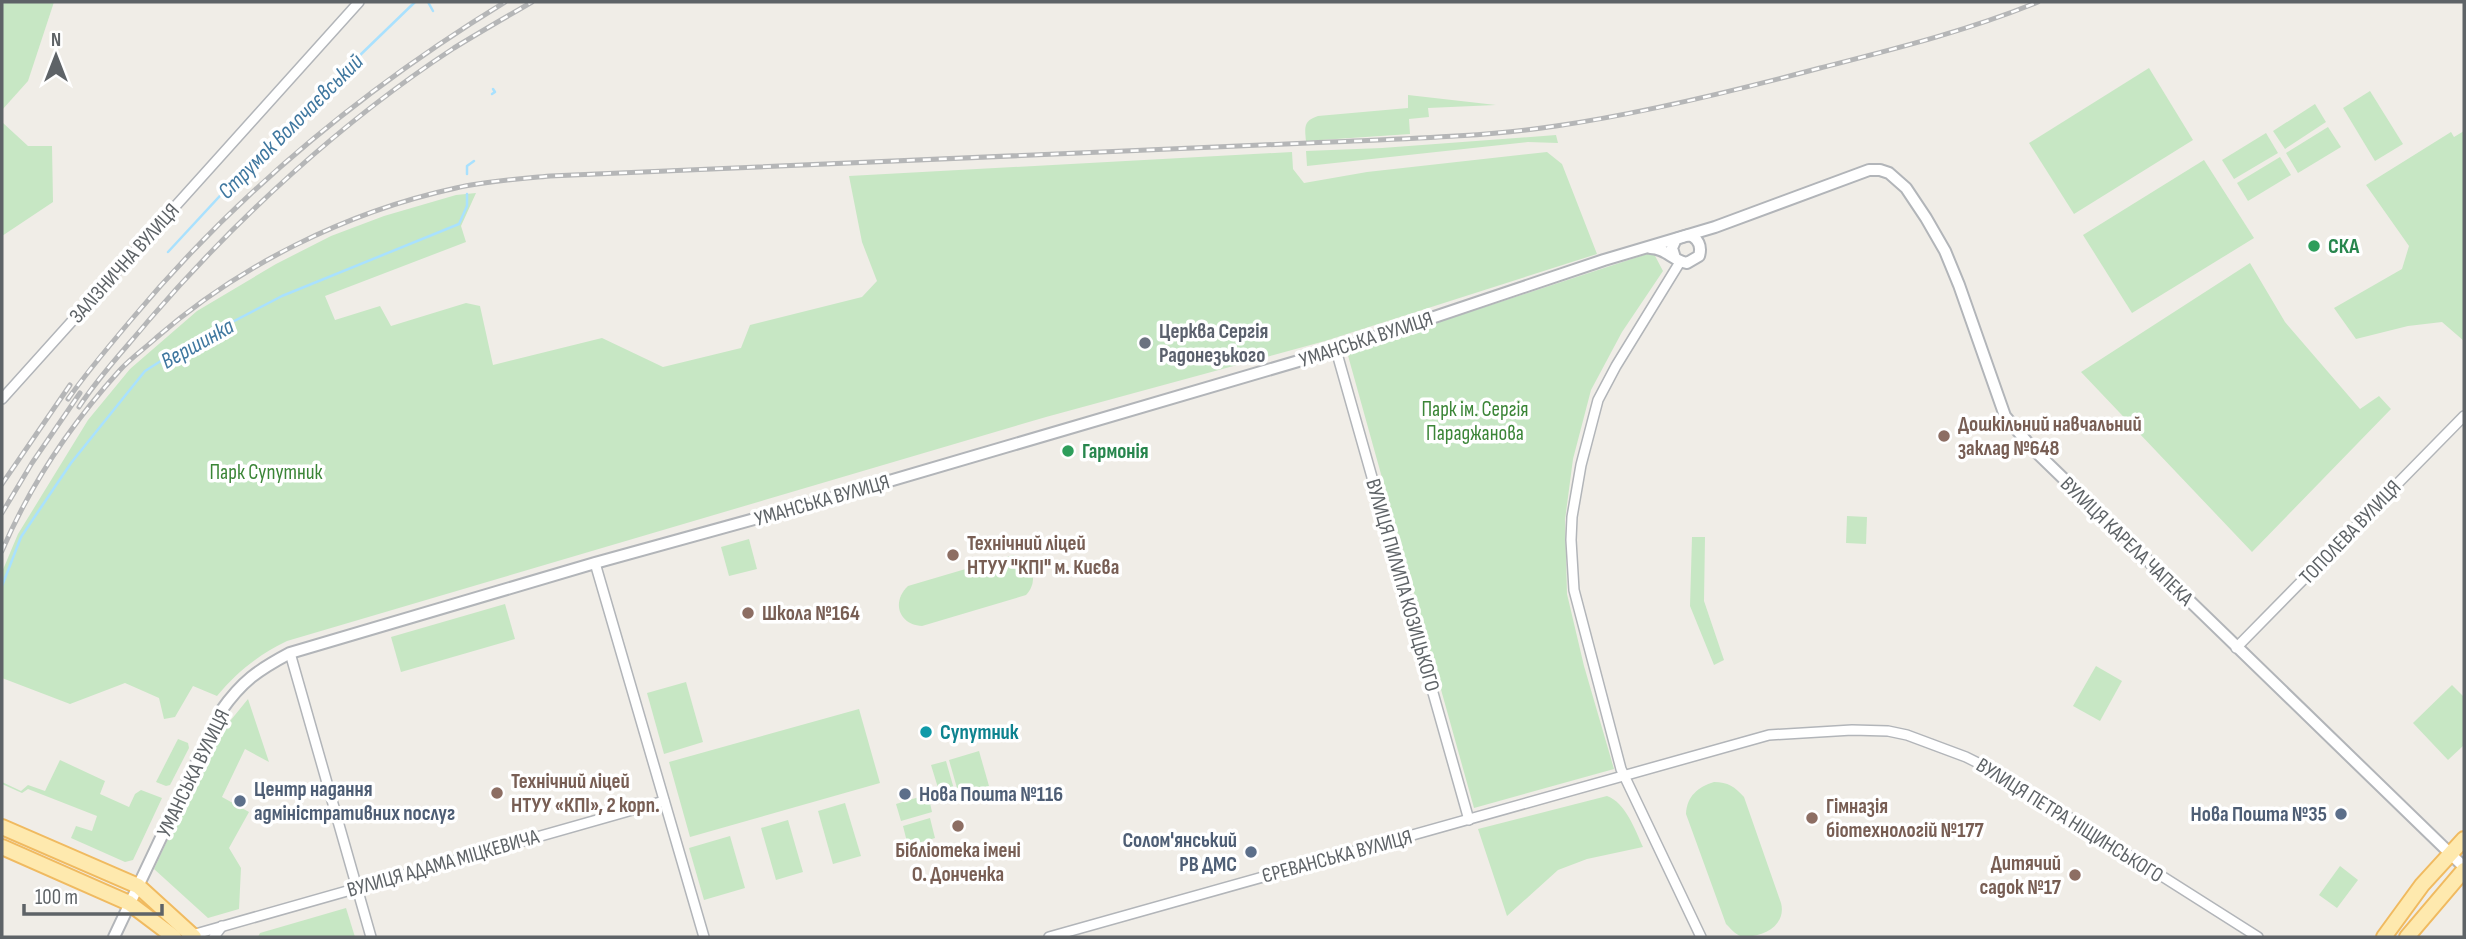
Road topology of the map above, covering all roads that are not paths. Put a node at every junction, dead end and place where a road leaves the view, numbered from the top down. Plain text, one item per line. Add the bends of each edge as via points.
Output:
1 (359, 2) edge
2 (1869, 170) joint
3 (1716, 227) junction
4 (1684, 235) junction
5 (1700, 247) junction
6 (1643, 248) junction
7 (1677, 260) junction
8 (1336, 350) junction
9 (2, 399) edge
10 (2464, 416) edge
11 (595, 564) junction
12 (2236, 648) junction
13 (290, 653) junction
14 (1625, 777) junction
15 (664, 800) junction
16 (1469, 820) junction
17 (2, 827) edge
18 (2464, 839) edge
19 (2, 847) edge
20 (2450, 853) junction
21 (2464, 868) edge
22 (138, 886) junction
23 (357, 887) junction
24 (130, 904) junction
25 (222, 926) junction
26 (193, 936) edge
27 (114, 937) edge
28 (174, 937) edge
29 (214, 937) edge
30 (371, 937) edge
31 (704, 937) edge
32 (1049, 937) edge
33 (1701, 937) edge
34 (2258, 937) edge
35 (2384, 937) edge
36 (2407, 937) edge

1 - 9 street, ЗАЛІЗНИЧНА ВУЛИЦЯ
2 - 3 street, УМАНСЬКА ВУЛИЦЯ
2 - 12 street, ВУЛИЦЯ КАРЕЛА ЧАПЕКА via 1889,173 1906,188 1945,251 2005,416
3 - 4 street, УМАНСЬКА ВУЛИЦЯ
3 - 5 street
4 - 5 street via 1696,239
4 - 6 street, УМАНСЬКА ВУЛИЦЯ
4 - 7 street via 1674,243
5 - 7 street via 1696,259 1687,263
6 - 7 street via 1666,251
6 - 8 street, УМАНСЬКА ВУЛИЦЯ
7 - 14 street via 1598,400 1572,517 1574,590
8 - 11 street, УМАНСЬКА ВУЛИЦЯ
8 - 16 street, ВУЛИЦЯ ПИЛИПА КОЗИЦЬКОГО
10 - 12 street, ТОПОЛЕВА ВУЛИЦЯ
11 - 13 street, УМАНСЬКА ВУЛИЦЯ
11 - 15 street
12 - 20 street, ВУЛИЦЯ КАРЕЛА ЧАПЕКА
13 - 22 street, УМАНСЬКА ВУЛИЦЯ via 239,686 221,710
13 - 23 street
14 - 16 street, ЄРЕВАНСЬКА ВУЛИЦЯ
14 - 33 street
14 - 34 street, ВУЛИЦЯ ПЕТРА НІЩИНСЬКОГО via 1781,733 1864,730 1907,735 1980,762
15 - 23 street, ВУЛИЦЯ АДАМА МІЦКЕВИЧА
15 - 31 street
16 - 32 street, ЄРЕВАНСЬКА ВУЛИЦЯ
17 - 22 main road
18 - 20 main road
19 - 24 main road
20 - 21 street, ВУЛИЦЯ КАРЕЛА ЧАПЕКА
20 - 35 main road
21 - 36 main road
22 - 24 street, УМАНСЬКА ВУЛИЦЯ
22 - 26 main road
23 - 25 street, ВУЛИЦЯ АДАМА МІЦКЕВИЧА
23 - 30 street
24 - 27 street, УМАНСЬКА ВУЛИЦЯ
24 - 28 main road
25 - 26 street, ВУЛИЦЯ АДАМА МІЦКЕВИЧА
25 - 29 street

